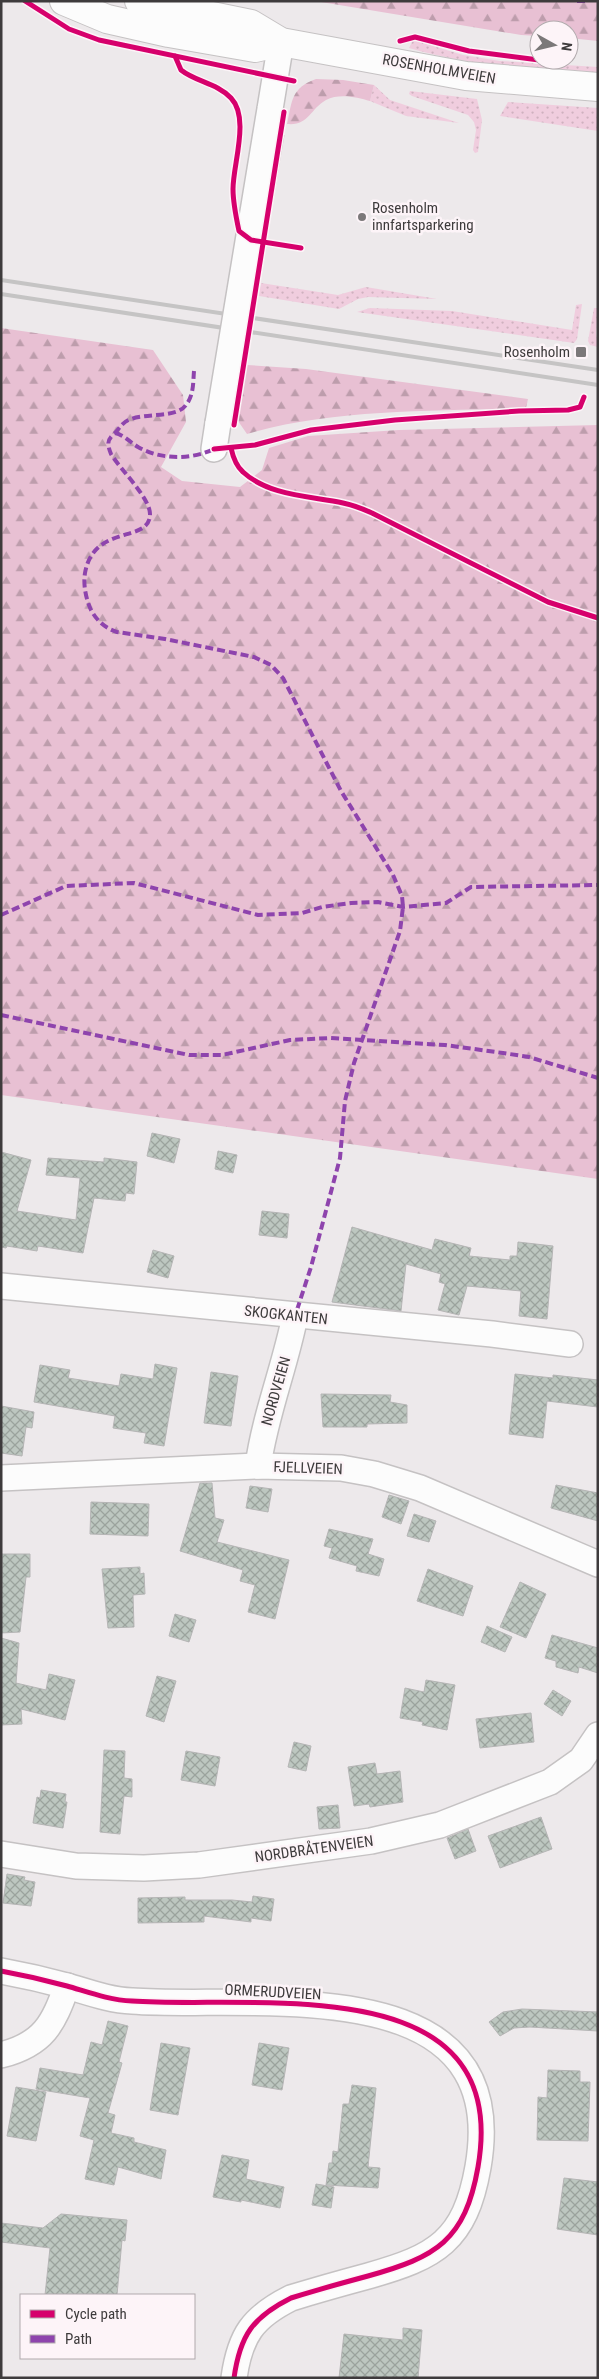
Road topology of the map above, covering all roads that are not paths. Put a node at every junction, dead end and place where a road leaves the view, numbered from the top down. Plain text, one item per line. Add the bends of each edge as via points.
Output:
1 (64, 1) edge
2 (140, 1) edge
3 (281, 42) junction
4 (598, 87) edge
5 (214, 449) dead end
6 (1, 1286) edge
7 (295, 1316) junction
8 (570, 1344) dead end
9 (258, 1466) junction
10 (1, 1478) edge
11 (598, 1564) edge
12 (598, 1735) edge
13 (1, 1854) edge
14 (1, 1970) edge
15 (67, 1986) junction
16 (1, 2055) edge
17 (234, 2378) edge

1 - 3 street, ROSENHOLMVEIEN via 107,19 169,33 254,48
2 - 3 street, ROSENHOLMVEIEN via 251,24
3 - 4 street, ROSENHOLMVEIEN via 466,76
3 - 5 street, bridge
6 - 7 street, SKOGKANTEN
7 - 8 street, SKOGKANTEN
7 - 9 street, NORDVEIEN
9 - 10 street, FJELLVEIEN
9 - 11 street, FJELLVEIEN via 341,1468 389,1478 420,1488
12 - 13 street, NORDBRÅTENVEIEN via 581,1760 550,1782 440,1825 371,1841 199,1865 144,1868 76,1866
14 - 15 street, ORMERUDVEIEN
15 - 16 street via 47,2030 36,2041
15 - 17 street, ORMERUDVEIEN via 129,2001 287,2004 360,2011 398,2020 442,2044 464,2070 473,2087 481,2123 481,2144 468,2203 450,2235 427,2256 405,2266 291,2298 273,2307 248,2330

